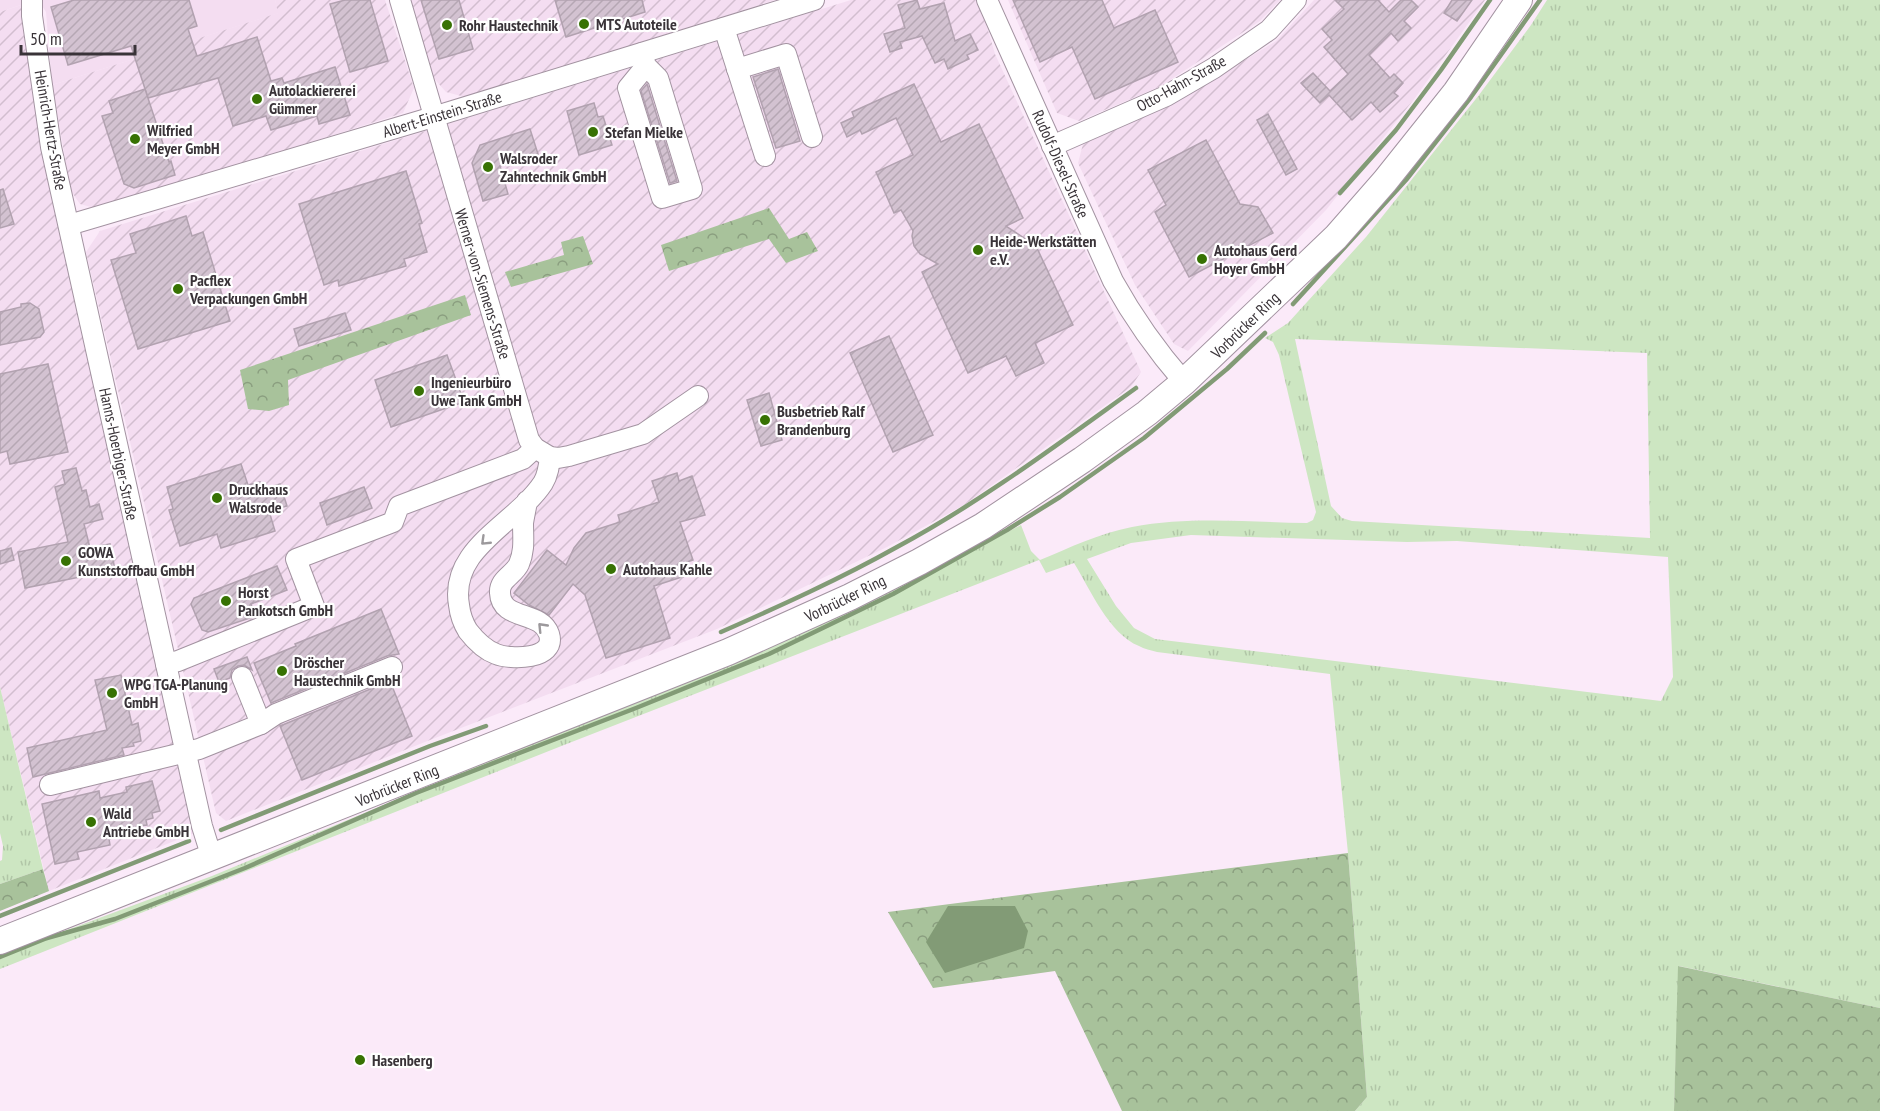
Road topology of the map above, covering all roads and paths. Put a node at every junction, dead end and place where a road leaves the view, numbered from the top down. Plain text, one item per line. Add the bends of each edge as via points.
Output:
1 (32, 0) edge
2 (399, 0) edge
3 (814, 0) edge
4 (987, 0) edge
5 (1296, 0) edge
6 (1519, 0) edge
7 (724, 28) junction
8 (644, 59) junction
9 (737, 69) junction
10 (434, 117) junction
11 (812, 137) dead end
12 (1052, 146) junction
13 (765, 156) dead end
14 (69, 225) junction
15 (1184, 382) junction
16 (698, 396) dead end
17 (542, 452) junction
18 (527, 501) junction
19 (166, 664) junction
20 (392, 667) dead end
21 (242, 677) dead end
22 (261, 724) junction
23 (185, 753) junction
24 (50, 785) dead end
25 (212, 858) junction
26 (0, 942) edge

1 - 14 street, Heinrich-Hertz-Straße via 51,147
2 - 10 street
3 - 7 street, Albert-Einstein-Straße
4 - 12 street, Rudolf-Diesel-Straße
5 - 12 street, Otto-Hahn-Straße via 1269,30 1215,68 1166,96
6 - 15 main road, Vorbrücker Ring via 1456,92 1336,237
7 - 8 street, Albert-Einstein-Straße
7 - 9 street
8 - 8 street via 658,78 692,189 662,198 628,88
8 - 10 street, Albert-Einstein-Straße
9 - 11 street via 786,54
9 - 13 street
10 - 14 street, Albert-Einstein-Straße
10 - 17 street, Werner-von-Siemens-Straße via 529,440
12 - 15 street, Rudolf-Diesel-Straße via 1113,281 1149,338
14 - 19 street, Hanns-Hoerbiger-Straße
15 - 25 main road, Vorbrücker Ring via 1082,460 982,526 850,597 728,652
16 - 17 street via 643,434 558,458
17 - 18 street via 549,470
17 - 19 street via 399,506 393,522 296,559 314,606
18 -> 18 street via 482,542 460,578 460,615 480,645 496,655 533,656 549,645 546,628 505,607 500,594 501,583 518,566 524,547
19 - 23 street, Hanns-Hoerbiger-Straße
20 - 22 street via 276,714
21 - 22 street
22 - 23 street
23 - 24 street
23 - 25 street, Hanns-Hoerbiger-Straße
25 - 26 main road, Vorbrücker Ring

